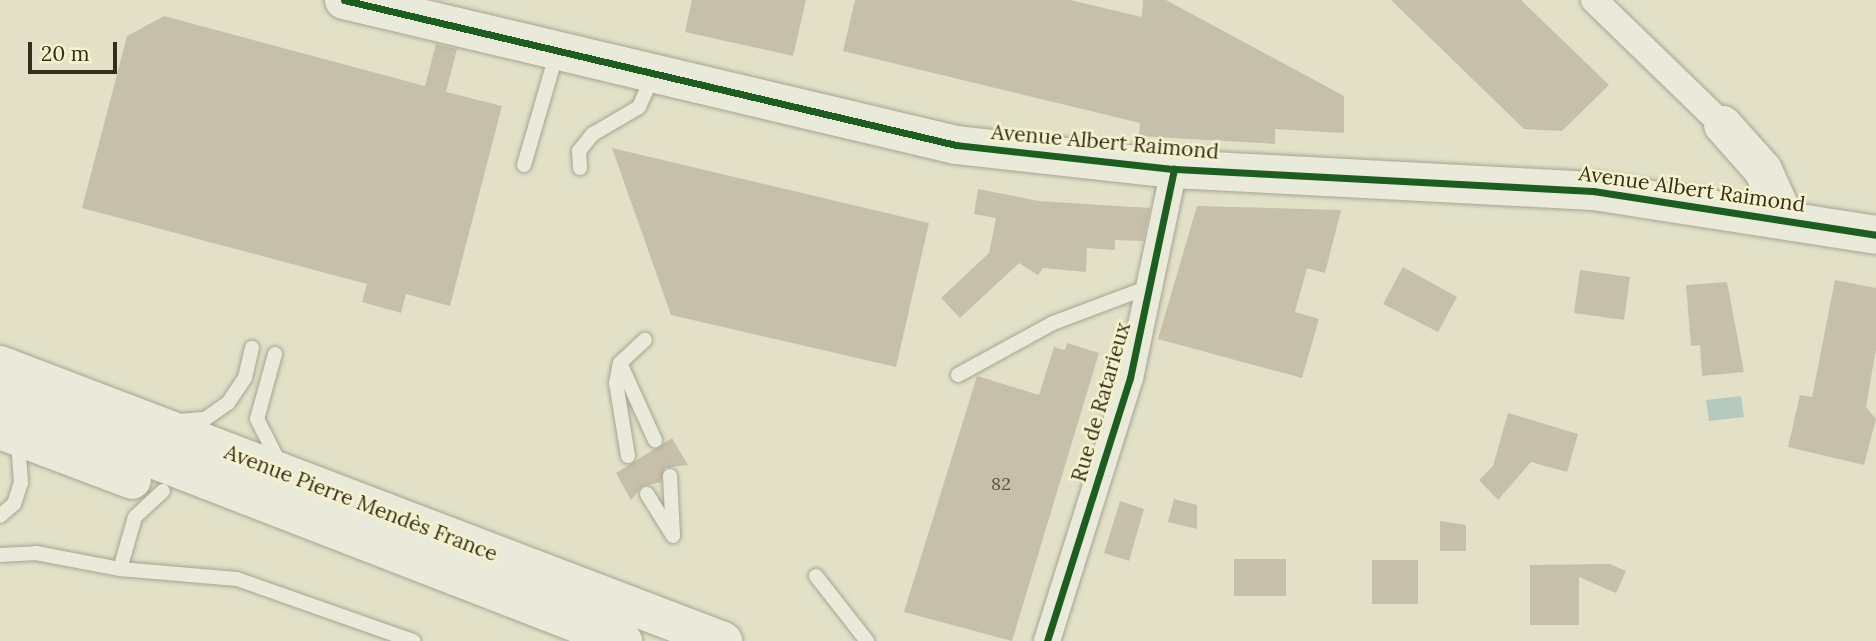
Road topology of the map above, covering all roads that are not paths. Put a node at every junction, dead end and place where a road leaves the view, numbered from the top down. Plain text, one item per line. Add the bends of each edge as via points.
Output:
1 (344, 0) edge
2 (1594, 0) edge
3 (558, 51) junction
4 (654, 74) junction
5 (1723, 125) joint
6 (524, 165) dead end
7 (580, 168) dead end
8 (1174, 169) junction
9 (1784, 217) junction
10 (1876, 235) edge
11 (1149, 287) junction
12 (645, 340) dead end
13 (252, 348) dead end
14 (275, 354) dead end
15 (620, 363) junction
16 (0, 365) edge
17 (958, 375) dead end
18 (0, 400) edge
19 (145, 420) junction
20 (5, 427) edge
21 (655, 440) dead end
22 (628, 456) dead end
23 (670, 476) dead end
24 (298, 479) junction
25 (163, 491) junction
26 (647, 495) dead end
27 (0, 516) edge
28 (0, 555) edge
29 (120, 569) junction
30 (816, 576) dead end
31 (607, 635) edge
32 (413, 641) edge
33 (723, 641) edge
34 (867, 641) edge
35 (1047, 641) edge

1 - 3 main road, Avenue Albert Raimond
2 - 5 street
3 - 4 main road, Avenue Albert Raimond
3 - 6 lane
4 - 7 lane via 639,107 593,134 579,151
4 - 8 main road, Avenue Albert Raimond via 956,145
5 - 9 main road via 1763,170
8 - 9 main road, Avenue Albert Raimond via 1594,191
8 - 11 street, Rue de Ratarieux
9 - 10 main road, Avenue Albert Raimond
11 - 17 lane via 1040,329
11 - 35 street, Rue de Ratarieux via 1130,378
12 - 15 lane
13 - 19 lane via 234,395 205,419
14 - 24 lane via 257,419 267,448
15 - 21 lane
15 - 22 lane via 617,383
16 - 19 main road, Avenue Pierre Mendès France
18 - 31 main road, Avenue Pierre Mendès France
19 - 24 main road, Avenue Pierre Mendès France
20 - 25 main road
20 - 27 lane via 21,483 13,504
23 - 26 lane via 673,536
24 - 33 main road, Avenue Pierre Mendès France
25 - 29 lane via 135,517
25 - 31 main road via 297,532 505,608
28 - 29 lane via 36,553
29 - 32 lane via 237,579
30 - 34 lane

